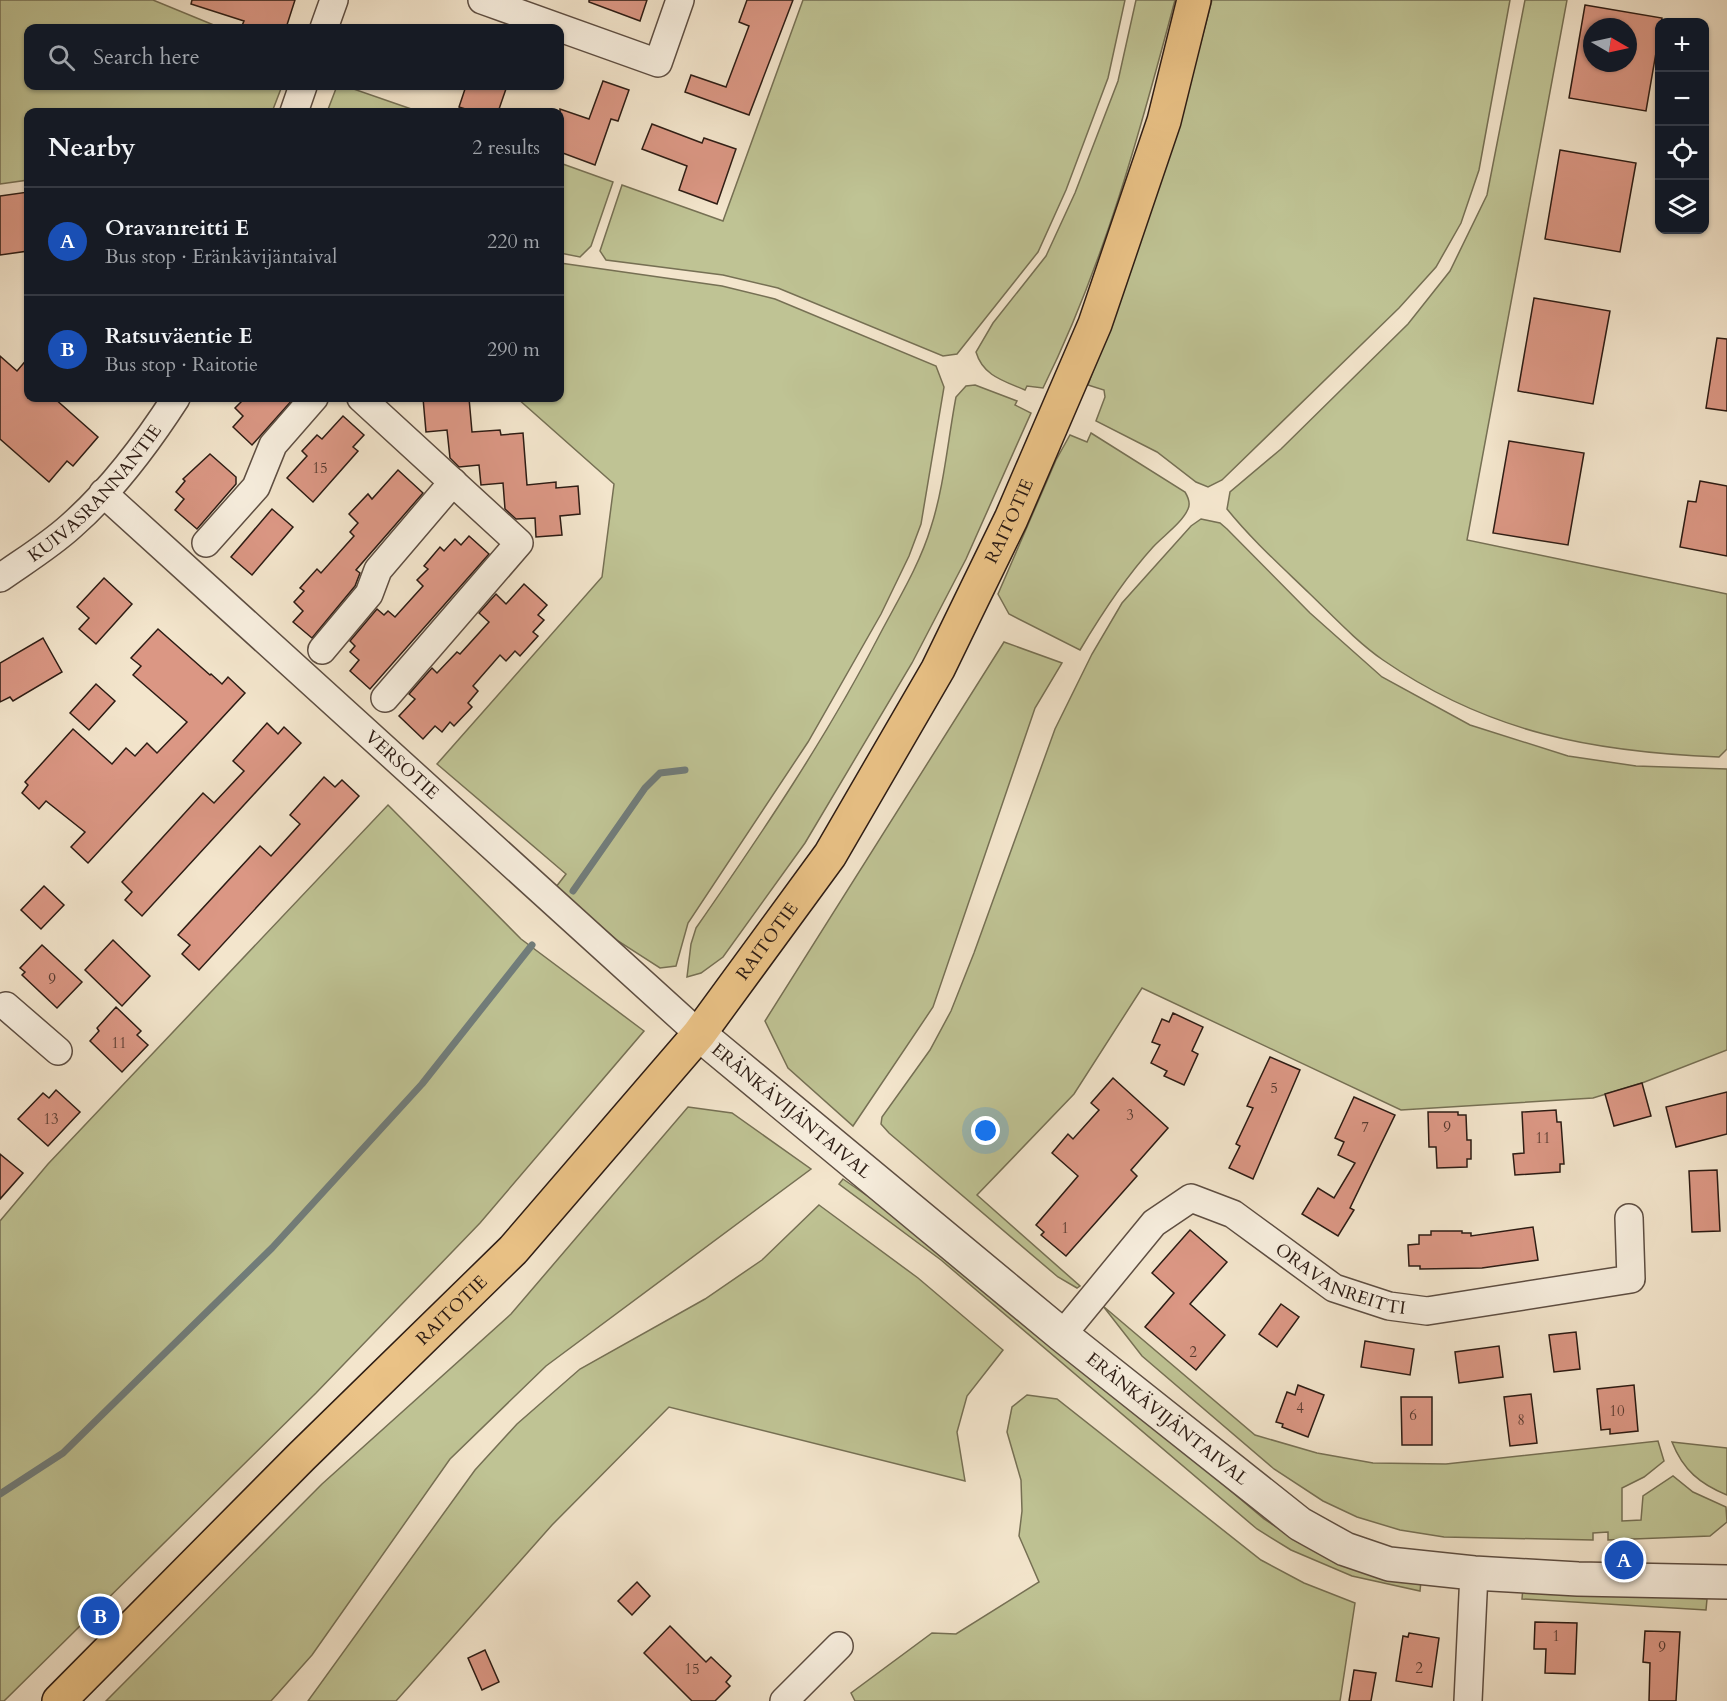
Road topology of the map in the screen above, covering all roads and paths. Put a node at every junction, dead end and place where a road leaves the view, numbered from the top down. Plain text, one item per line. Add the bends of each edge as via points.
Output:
1 (334, 0) edge
2 (482, 0) edge
3 (680, 0) edge
4 (1194, 0) edge
5 (325, 24) edge
6 (549, 24) edge
7 (564, 29) edge
8 (302, 90) edge
9 (295, 108) edge
10 (173, 402) edge
11 (311, 402) edge
12 (365, 402) edge
13 (453, 482) junction
14 (103, 493) junction
15 (206, 543) dead end
16 (0, 578) edge
17 (322, 650) dead end
18 (385, 698) dead end
19 (2, 1006) edge
20 (699, 1034) junction
21 (58, 1051) dead end
22 (1629, 1218) dead end
23 (1062, 1335) junction
24 (1474, 1573) junction
25 (1727, 1582) edge
26 (839, 1646) dead end
27 (59, 1701) edge
28 (784, 1701) edge
29 (1467, 1701) edge

1 - 5 street
2 - 6 street
3 - 7 street via 658,63
4 - 20 main road, RAITOTIE via 1164,121 1095,324 1011,519 938,669 830,855
8 - 9 street
10 - 14 street, KUIVASRANNANTIE
11 - 15 street via 273,445 256,487
12 - 13 street
13 - 17 street via 378,570 369,594
13 - 18 street via 519,543
14 - 16 street, KUIVASRANNANTIE via 72,526
14 - 20 street, VERSOTIE
19 - 21 street
20 - 23 street, ERÄNKÄVIJÄNTAIVAL
20 - 27 main road, RAITOTIE via 513,1250
22 - 23 street, ORAVANREITTI via 1631,1279 1427,1311 1389,1306 1334,1288 1233,1214 1191,1198 1154,1223
23 - 24 street, ERÄNKÄVIJÄNTAIVAL via 1300,1524 1345,1549 1389,1564
24 - 25 street, ERÄNKÄVIJÄNTAIVAL
24 - 29 street
26 - 28 street

